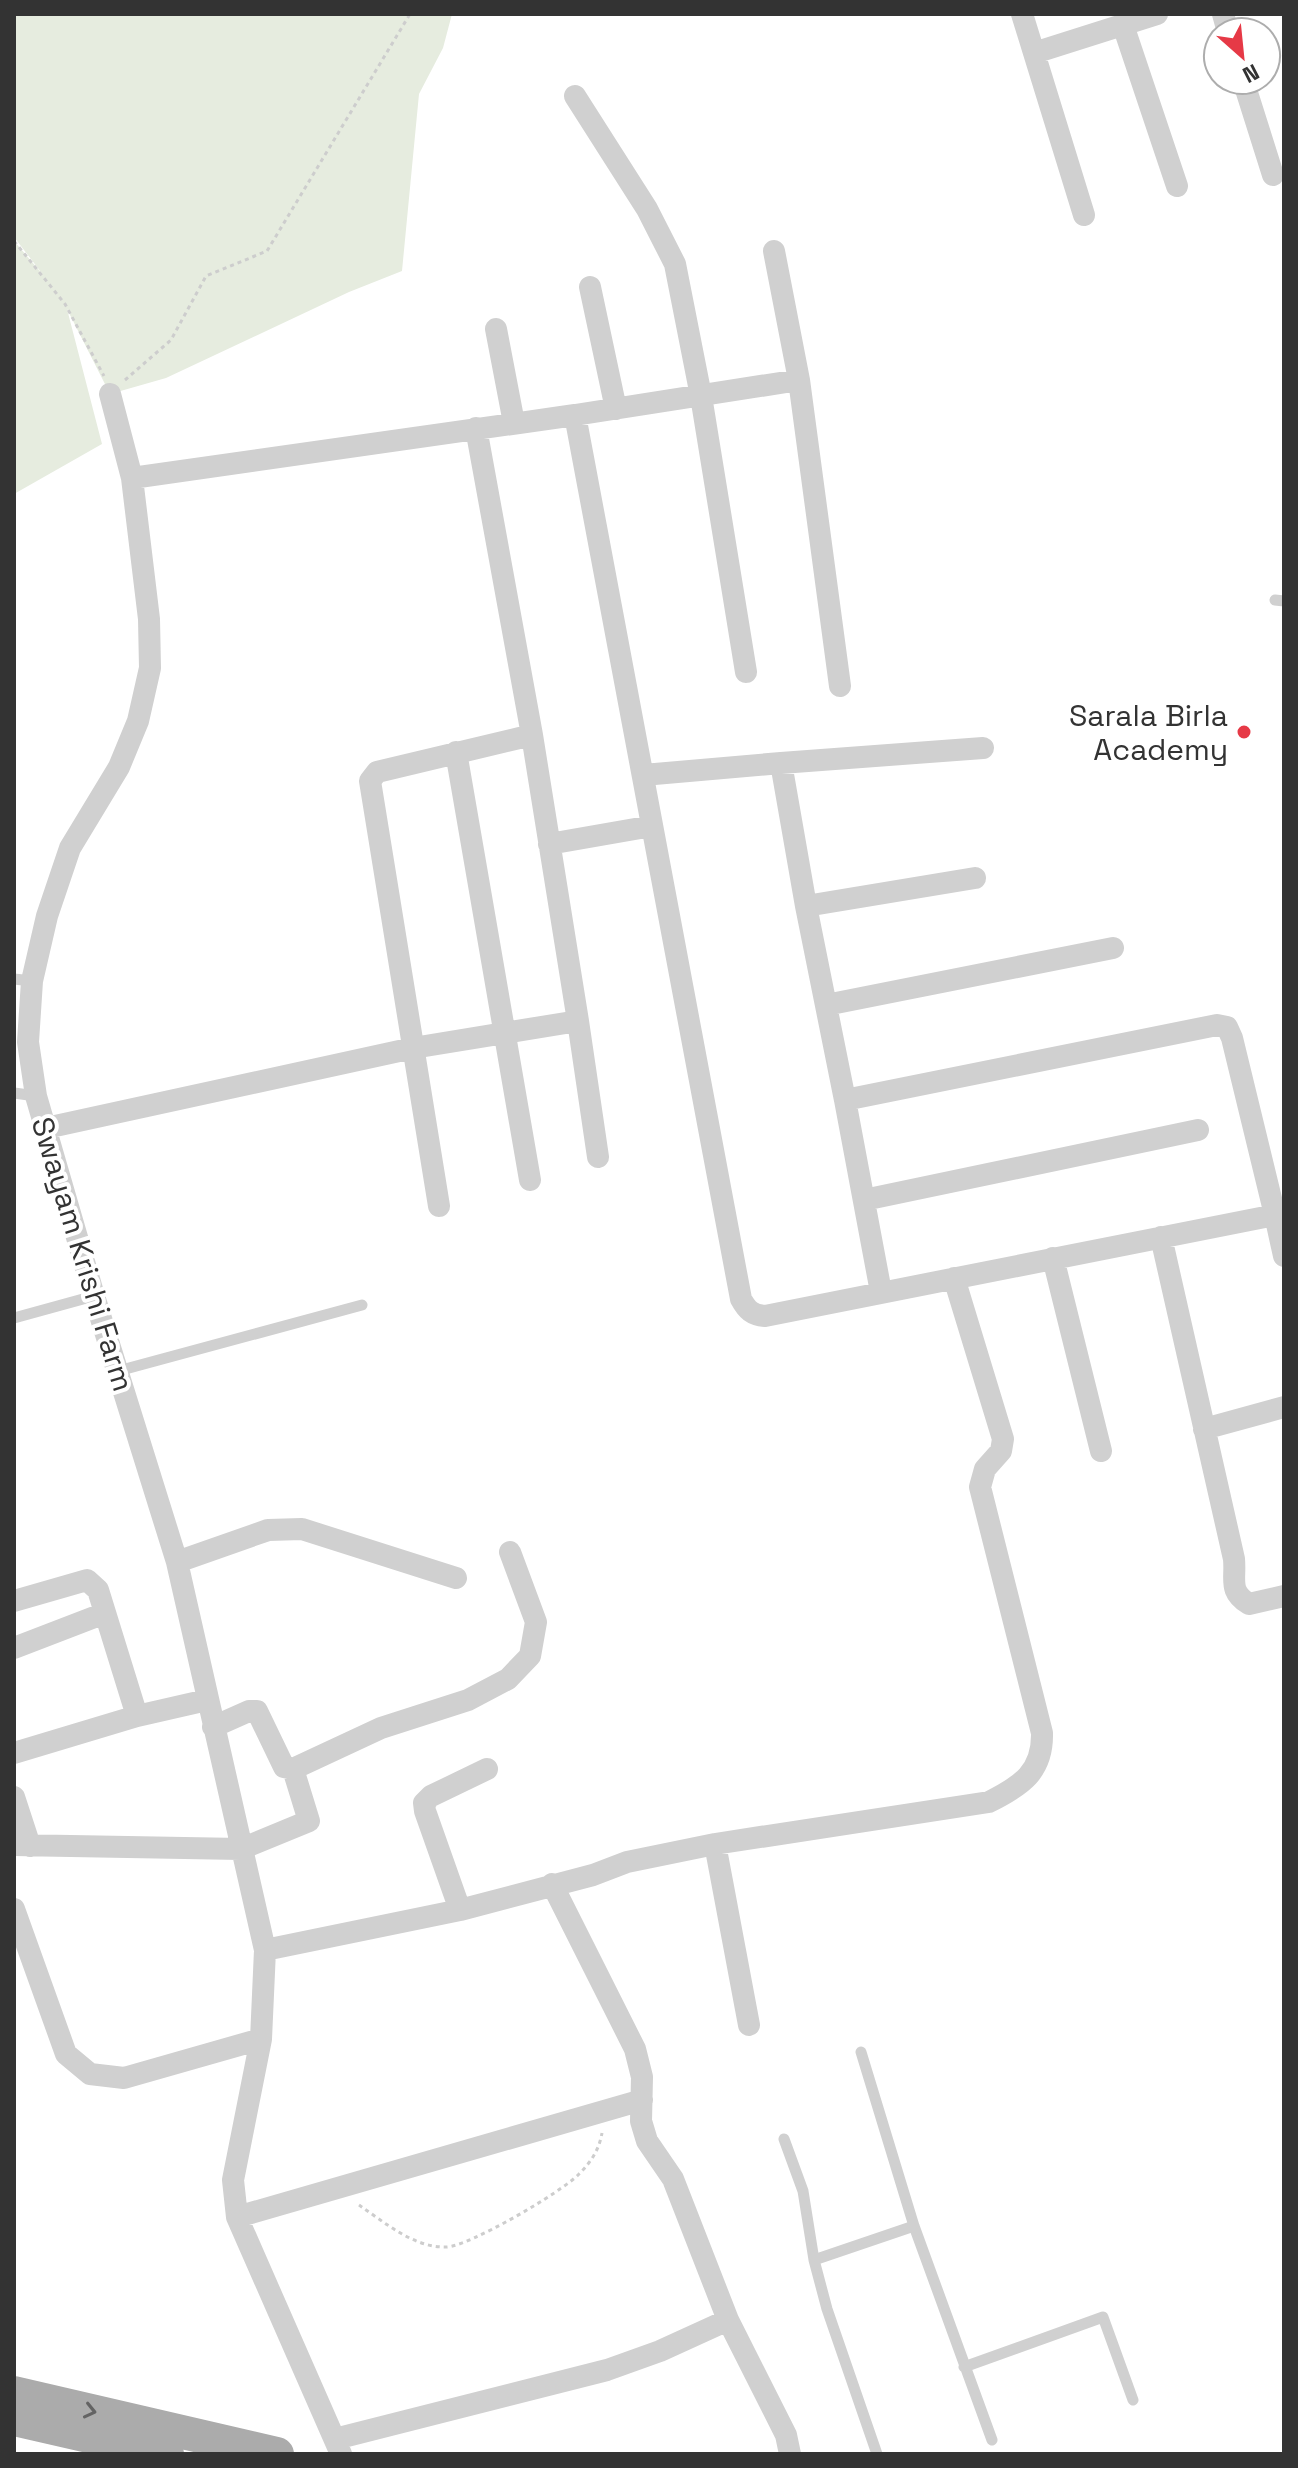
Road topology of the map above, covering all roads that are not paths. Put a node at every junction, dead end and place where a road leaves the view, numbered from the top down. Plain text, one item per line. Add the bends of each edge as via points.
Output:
1 (1022, 14) edge
2 (1157, 14) edge
3 (1123, 25) junction
4 (1034, 53) junction
5 (575, 96) dead end
6 (1248, 96) edge
7 (1273, 175) dead end
8 (1177, 186) dead end
9 (1084, 215) dead end
10 (774, 251) dead end
11 (590, 287) dead end
12 (496, 329) dead end
13 (799, 380) junction
14 (110, 394) road end
15 (701, 396) junction
16 (616, 409) junction
17 (575, 415) junction
18 (514, 423) junction
19 (476, 428) junction
20 (132, 478) junction
21 (746, 672) dead end
22 (840, 686) dead end
23 (532, 735) junction
24 (983, 748) dead end
25 (456, 752) junction
26 (781, 763) junction
27 (643, 775) junction
28 (652, 826) junction
29 (549, 844) junction
30 (975, 878) dead end
31 (806, 906) junction
32 (1113, 948) dead end
33 (23, 980) edge
34 (826, 1005) junction
35 (578, 1021) junction
36 (503, 1032) junction
37 (413, 1048) junction
38 (25, 1095) edge
39 (845, 1100) junction
40 (46, 1128) junction
41 (1198, 1130) dead end
42 (598, 1157) dead end
43 (530, 1180) dead end
44 (864, 1200) junction
45 (439, 1206) dead end
46 (1275, 1215) junction
47 (1161, 1237) junction
48 (1284, 1256) edge
49 (1053, 1258) junction
50 (954, 1278) junction
51 (881, 1292) junction
52 (94, 1296) junction
53 (362, 1305) dead end
54 (14, 1318) edge
55 (118, 1371) junction
56 (1284, 1407) edge
57 (1204, 1429) junction
58 (1101, 1451) dead end
59 (510, 1552) dead end
60 (177, 1562) junction
61 (456, 1578) dead end
62 (1284, 1596) edge
63 (14, 1601) edge
64 (105, 1613) junction
65 (14, 1648) edge
66 (207, 1700) junction
67 (137, 1716) junction
68 (213, 1727) junction
69 (14, 1753) edge
70 (293, 1769) junction
71 (487, 1769) dead end
72 (14, 1797) edge
73 (715, 1844) junction
74 (22, 1846) edge
75 (241, 1849) junction
76 (552, 1884) junction
77 (14, 1909) edge
78 (460, 1910) junction
79 (265, 1950) junction
80 (749, 2025) dead end
81 (261, 2039) junction
82 (861, 2052) dead end
83 (642, 2100) junction
84 (784, 2139) dead end
85 (237, 2217) junction
86 (914, 2226) junction
87 (814, 2260) junction
88 (728, 2320) junction
89 (964, 2367) junction
90 (14, 2393) edge
91 (1133, 2400) dead end
92 (14, 2419) edge
93 (992, 2440) dead end
94 (338, 2447) edge
95 (167, 2454) edge
96 (277, 2454) edge
97 (790, 2454) edge
98 (877, 2454) edge

1 - 4 street
2 - 3 street
3 - 4 street
3 - 8 street
4 - 9 street
5 - 15 street via 647,209 675,264
6 - 7 street
10 - 13 street
11 - 16 street
12 - 18 street
13 - 15 street
13 - 22 street
14 - 20 street, Swayam Krishi Farm
15 - 16 street
15 - 21 street
16 - 17 street
17 - 18 street
17 - 27 street
18 - 19 street
19 - 20 street
19 - 23 street
20 - 33 street, Swayam Krishi Farm via 150,668 138,721 119,767 70,848
23 - 25 street
23 - 29 street
24 - 26 street
25 - 36 street
25 - 37 street via 377,772 370,781
26 - 27 street
26 - 31 street
27 - 28 street
28 - 29 street
28 - 51 street via 741,1299 746,1309 765,1316
29 - 35 street
30 - 31 street
31 - 34 street
32 - 34 street
33 - 38 street, Swayam Krishi Farm
34 - 39 street
35 - 36 street
35 - 42 street
36 - 37 street
36 - 43 street
37 - 40 street
37 - 45 street
38 - 40 street, Swayam Krishi Farm
39 - 44 street
39 - 46 street via 1227,1027
40 - 52 street, Swayam Krishi Farm
41 - 44 street
44 - 51 street
46 - 47 street
46 - 48 street
47 - 49 street
47 - 57 street
49 - 50 street
49 - 58 street
50 - 51 street
50 - 73 street via 1003,1439 980,1487 1043,1751 1017,1788 989,1802
52 - 54 lane
52 - 55 street, Swayam Krishi Farm
53 - 55 lane
55 - 60 street, Swayam Krishi Farm
56 - 57 street
57 - 62 street via 1238,1597 1249,1604
59 - 70 street via 536,1622 530,1656 508,1679
60 - 61 street via 268,1530 302,1529
60 - 66 street, Swayam Krishi Farm
63 - 64 street via 87,1580 98,1590
64 - 65 street
64 - 67 street
66 - 67 street
66 - 68 street, Swayam Krishi Farm
67 - 69 street
68 - 70 street via 257,1711 284,1767
68 - 75 street, Swayam Krishi Farm
70 - 75 street via 309,1821
71 - 78 street via 424,1803
72 - 74 street
73 - 76 street
73 - 80 street
74 - 75 street
75 - 79 street, Swayam Krishi Farm
76 - 78 street
76 - 83 street via 635,2049
77 - 81 street via 66,2054 90,2074 124,2078
78 - 79 street
79 - 81 street, Swayam Krishi Farm
81 - 85 street, Swayam Krishi Farm via 233,2180
82 - 86 lane
83 - 85 street
83 - 88 street via 647,2141 685,2204
84 - 87 lane via 803,2191
85 - 94 street, Swayam Krishi Farm
86 - 87 lane
86 - 89 lane
87 - 98 lane
88 - 94 street via 607,2370
88 - 97 street via 786,2435
89 - 91 lane via 1103,2317
89 - 93 lane
90 -> 96 main road
92 - 95 main road

